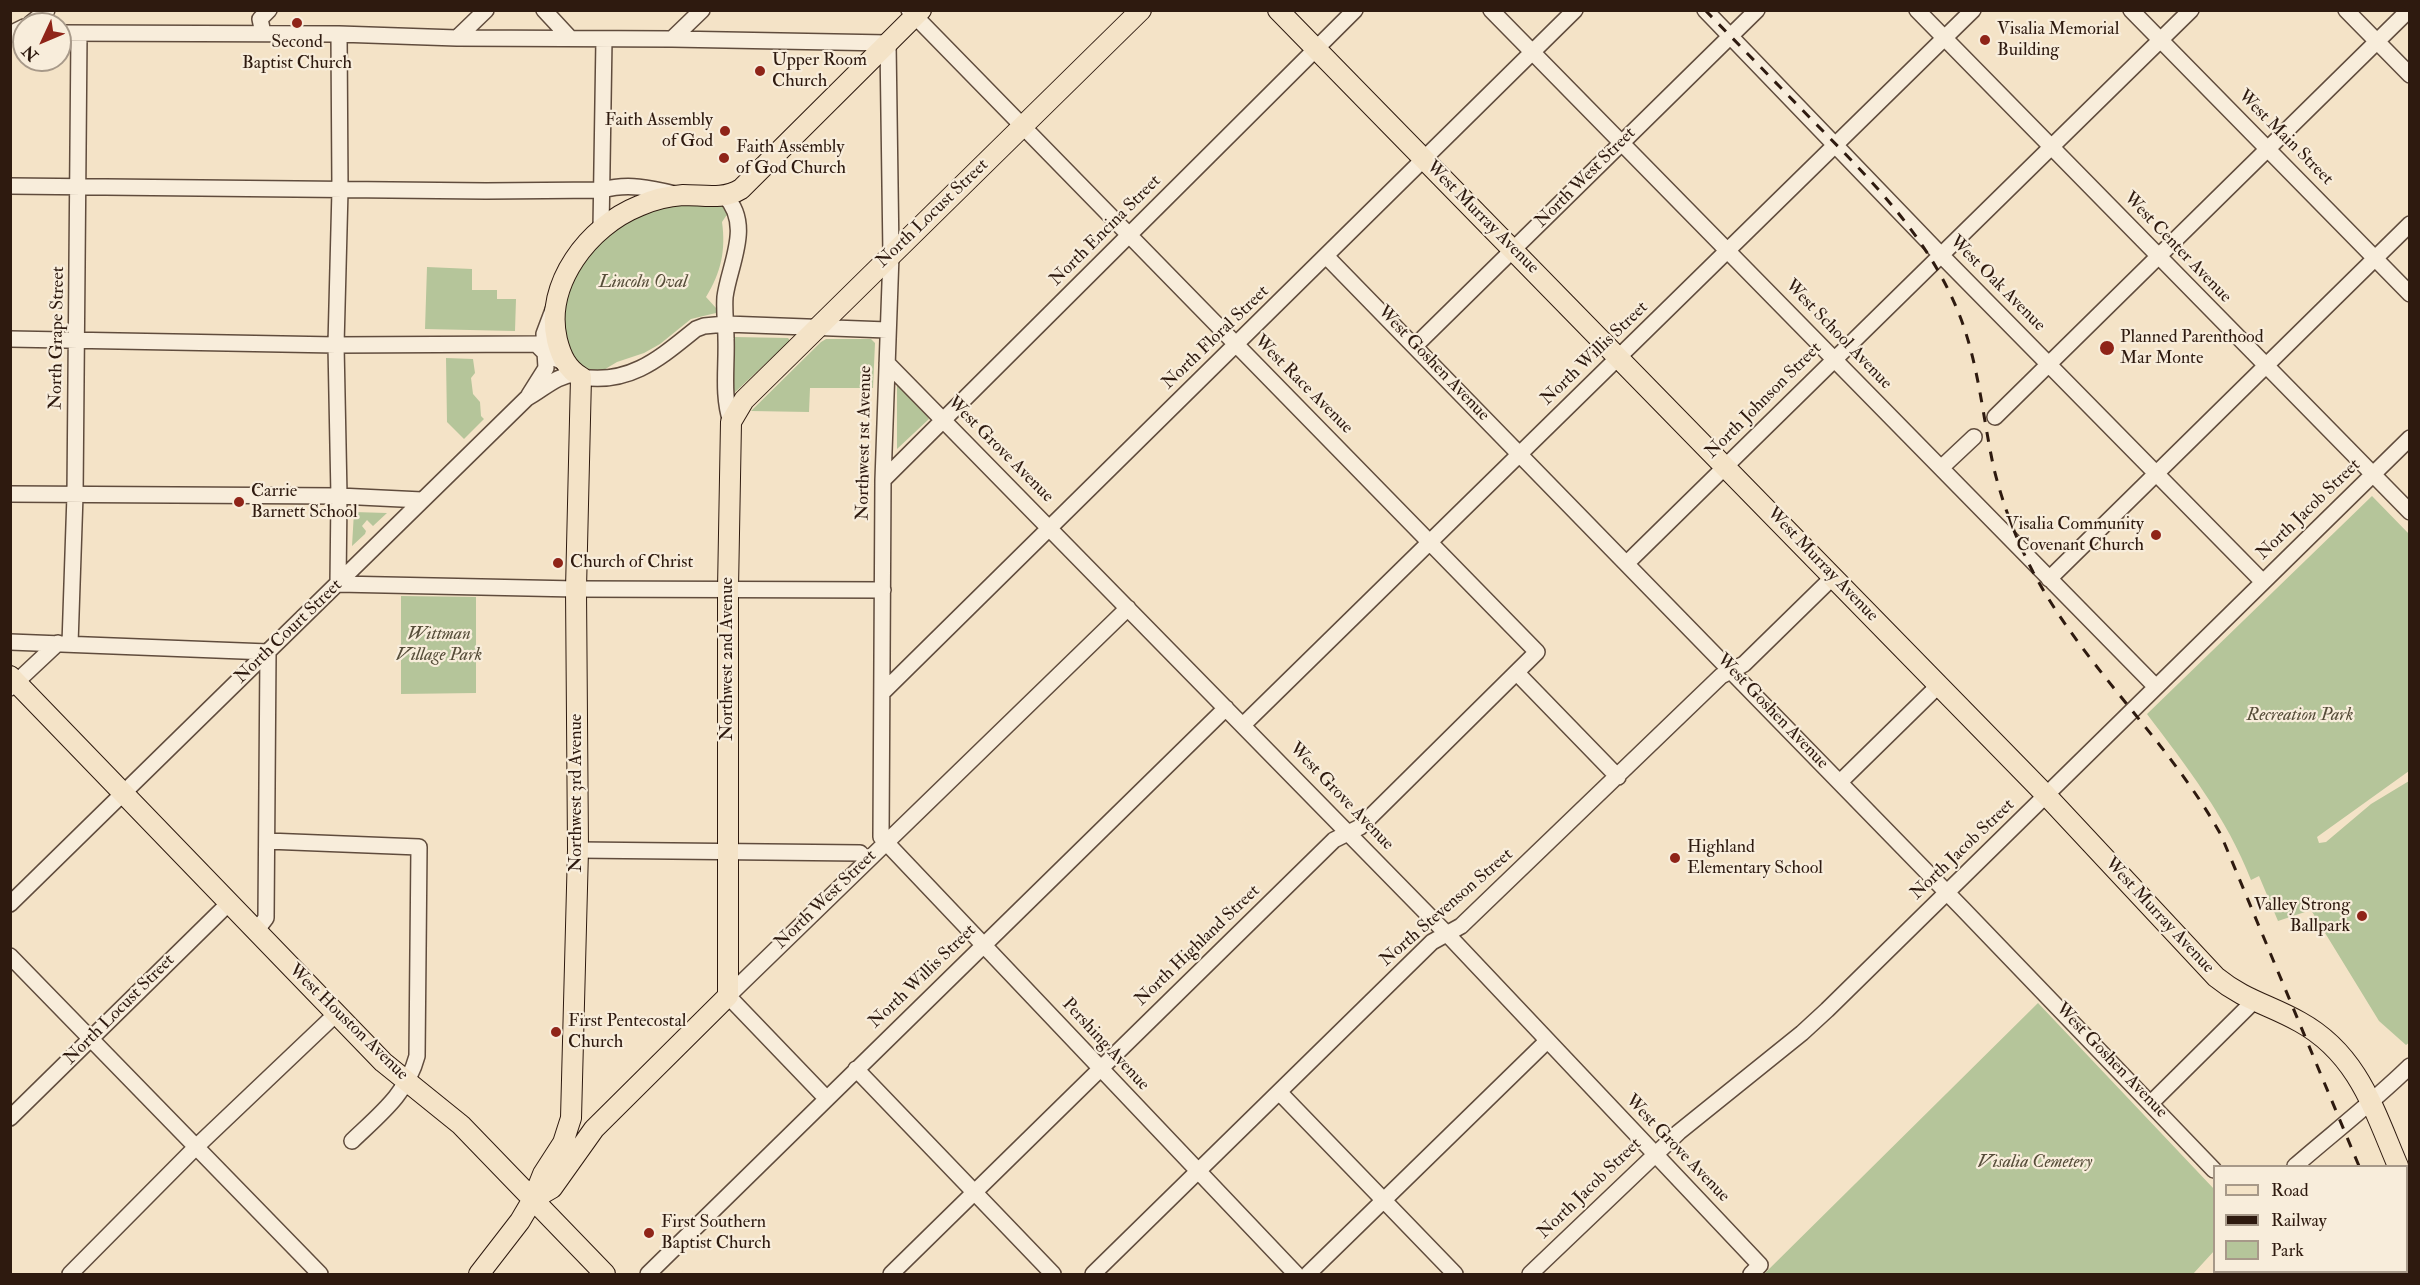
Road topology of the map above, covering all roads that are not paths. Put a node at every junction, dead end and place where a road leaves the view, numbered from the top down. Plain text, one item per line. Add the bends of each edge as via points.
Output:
1 (486, 10) edge
2 (544, 10) edge
3 (702, 10) edge
4 (1141, 10) edge
5 (1278, 10) edge
6 (1355, 10) edge
7 (1491, 10) edge
8 (1575, 10) edge
9 (1705, 10) edge
10 (1757, 10) edge
11 (1917, 10) edge
12 (1972, 10) edge
13 (2131, 10) edge
14 (2191, 10) edge
15 (2346, 10) edge
16 (2409, 10) edge
17 (915, 13) edge
18 (261, 18) edge
19 (72, 34) edge
20 (79, 34) junction
21 (339, 34) junction
22 (458, 38) junction
23 (570, 38) junction
24 (1731, 38) junction
25 (604, 39) junction
26 (672, 39) junction
27 (1944, 39) junction
28 (2161, 40) junction
29 (2377, 42) junction
30 (888, 43) junction
31 (1316, 49) junction
32 (1532, 53) junction
33 (2409, 75) edge
34 (1023, 126) junction
35 (1621, 142) junction
36 (1836, 144) junction
37 (2050, 148) junction
38 (2269, 149) junction
39 (1424, 160) junction
40 (10, 186) edge
41 (79, 187) junction
42 (339, 190) junction
43 (603, 190) junction
44 (681, 195) junction
45 (725, 196) junction
46 (2409, 224) edge
47 (601, 229) junction
48 (1130, 236) junction
49 (1513, 250) junction
50 (1728, 251) junction
51 (891, 255) junction
52 (1941, 255) junction
53 (1327, 257) junction
54 (2158, 257) junction
55 (2375, 258) junction
56 (2409, 294) edge
57 (558, 300) junction
58 (726, 324) junction
59 (818, 327) junction
60 (887, 330) junction
61 (10, 339) edge
62 (77, 340) junction
63 (542, 344) junction
64 (336, 345) junction
65 (1237, 345) junction
66 (1416, 345) junction
67 (1619, 357) junction
68 (1834, 359) junction
69 (887, 363) junction
70 (2049, 364) junction
71 (2265, 367) junction
72 (574, 372) junction
73 (527, 398) junction
74 (1995, 417) dead end
75 (943, 420) junction
76 (731, 422) junction
77 (1974, 437) dead end
78 (2409, 438) edge
79 (1520, 454) junction
80 (1726, 466) junction
81 (1941, 468) junction
82 (2156, 474) junction
83 (2373, 474) junction
84 (883, 480) junction
85 (10, 494) edge
86 (75, 495) junction
87 (339, 496) junction
88 (422, 500) junction
89 (2409, 512) edge
90 (1050, 528) junction
91 (1432, 543) junction
92 (1627, 563) junction
93 (1833, 577) junction
94 (2049, 579) junction
95 (2263, 582) junction
96 (338, 584) junction
97 (576, 589) junction
98 (728, 589) junction
99 (883, 590) junction
100 (1128, 608) junction
101 (10, 642) edge
102 (64, 643) junction
103 (268, 652) junction
104 (1537, 652) joint
105 (1731, 670) junction
106 (1517, 673) junction
107 (12, 682) edge
108 (1939, 685) junction
109 (2156, 687) junction
110 (883, 692) junction
111 (1226, 708) junction
112 (1243, 726) junction
113 (1618, 777) junction
114 (1840, 782) junction
115 (122, 792) junction
116 (2046, 795) junction
117 (1348, 833) junction
118 (267, 842) junction
119 (886, 842) junction
120 (578, 850) junction
121 (727, 852) junction
122 (866, 860) junction
123 (1948, 893) junction
124 (229, 903) junction
125 (10, 904) edge
126 (256, 931) junction
127 (1448, 935) junction
128 (984, 944) junction
129 (10, 956) edge
130 (728, 996) junction
131 (2253, 1002) junction
132 (336, 1014) junction
133 (91, 1038) junction
134 (1547, 1041) junction
135 (2409, 1066) edge
136 (1101, 1068) junction
137 (856, 1069) junction
138 (407, 1082) junction
139 (1280, 1093) junction
140 (826, 1098) junction
141 (2151, 1102) junction
142 (2371, 1103) junction
143 (10, 1118) edge
144 (571, 1118) junction
145 (594, 1129) junction
146 (352, 1141) dead end
147 (196, 1147) junction
148 (1655, 1154) junction
149 (2297, 1165) edge
150 (2397, 1165) edge
151 (2213, 1169) edge
152 (1199, 1171) junction
153 (975, 1191) junction
154 (533, 1199) junction
155 (1384, 1200) junction
156 (1755, 1270) edge
157 (70, 1275) edge
158 (320, 1275) edge
159 (479, 1275) edge
160 (605, 1275) edge
161 (648, 1275) edge
162 (891, 1275) edge
163 (1053, 1275) edge
164 (1093, 1275) edge
165 (1296, 1275) edge
166 (1308, 1275) edge
167 (1455, 1275) edge
168 (1530, 1275) edge

1 - 22 street
2 - 23 street
3 - 26 street
4 - 34 main road, North Locust Street
5 - 31 main road, West Murray Avenue
6 - 31 street, North Encina Street
7 - 32 street, West School Avenue
8 - 32 street, North Floral Street
9 - 24 street, West Oak Avenue
10 - 24 street, North West Street
11 - 27 street, West Center Avenue
12 - 27 street, North Willis Street
13 - 28 street, West Main Street
14 - 28 street, North Johnson Street
15 - 29 street
16 - 29 street
17 - 30 main road
17 - 34 street, West Race Avenue
18 - 20 street
18 - 21 street
19 - 20 street
20 - 41 street, North Grape Street
21 - 22 street
21 - 42 street
22 - 23 street
23 - 25 street
24 - 35 street, North West Street
24 - 36 street, West Oak Avenue
25 - 26 street
25 - 43 street
26 - 30 street
27 - 36 street, North Willis Street
27 - 37 street, West Center Avenue
28 - 37 street, North Johnson Street
28 - 38 street, West Main Street
29 - 33 street
29 - 38 street
30 - 45 main road via 752,179
30 - 51 street, Northwest 1st Avenue
31 - 39 main road, West Murray Avenue
31 - 48 street, North Encina Street
32 - 35 street, West School Avenue
32 - 39 street, North Floral Street
34 - 48 street, West Race Avenue
34 - 51 main road, North Locust Street
35 - 49 street, North West Street
35 - 50 street, West School Avenue
36 - 50 street, North Willis Street
36 - 52 street, West Oak Avenue
37 - 52 street, North Johnson Street
37 - 54 street, West Center Avenue
38 - 54 street
38 - 55 street, West Main Street
39 - 49 main road, West Murray Avenue
39 - 53 street, North Floral Street
40 - 41 street
41 - 42 street
41 - 62 street, North Grape Street
42 - 43 street
42 - 64 street
43 - 44 street via 616,186 649,187
43 - 47 street
44 - 45 main road
44 - 47 main road via 639,206
45 - 58 street via 734,207 739,233 725,299
46 - 55 street
47 - 57 main road via 578,253
48 - 65 street, West Race Avenue
48 - 75 street, North Encina Street
49 - 66 street, North West Street
49 - 67 main road, West Murray Avenue
50 - 67 street, North Willis Street
50 - 68 street, West School Avenue
51 - 59 main road, North Locust Street
51 - 60 street, Northwest 1st Avenue
52 - 68 street, North Johnson Street
52 - 70 street, West Oak Avenue
53 - 65 street, North Floral Street
53 - 66 street, West Goshen Avenue
54 - 70 street
54 - 71 street, West Center Avenue
55 - 56 street, West Main Street
55 - 71 street
57 - 63 street
57 - 72 main road via 558,347
58 - 59 street
58 - 72 street via 696,329 645,367 606,378
58 - 76 street, Northwest 2nd Avenue via 726,405
59 - 60 street
59 - 76 main road, North Locust Street via 744,400
60 - 69 street, Northwest 1st Avenue
61 - 62 street
62 - 64 street
62 - 86 street, North Grape Street
63 - 64 street
63 - 72 street
63 - 73 street via 546,368
64 - 87 street
65 - 90 street, North Floral Street
65 - 91 street, West Race Avenue
66 - 79 street, West Goshen Avenue
67 - 79 street, North Willis Street
67 - 80 main road, West Murray Avenue
68 - 80 street, North Johnson Street
68 - 81 street, West School Avenue
69 - 75 street, West Grove Avenue
69 - 84 street, Northwest 1st Avenue
70 - 74 street
70 - 82 street, West Oak Avenue
71 - 82 street
71 - 83 street, West Center Avenue
72 - 73 street, North Court Street via 558,377
72 - 97 main road, Northwest 3rd Avenue
73 - 88 street, North Court Street
75 - 84 street, North Encina Street
75 - 90 street, West Grove Avenue
76 - 98 main road, Northwest 2nd Avenue
77 - 81 street
78 - 83 street, North Jacob Street
79 - 91 street, North Willis Street
79 - 92 street, West Goshen Avenue
80 - 92 street, North Johnson Street
80 - 93 main road, West Murray Avenue
81 - 94 street, West School Avenue
82 - 94 street
82 - 95 street, West Oak Avenue
83 - 89 street, West Center Avenue
83 - 95 street, North Jacob Street
84 - 99 street, Northwest 1st Avenue
85 - 86 street
86 - 87 street
86 - 102 street, North Grape Street
87 - 88 street
87 - 96 street
88 - 96 street, North Court Street
90 - 100 street, West Grove Avenue
90 - 110 street, North Floral Street
91 - 104 street, West Race Avenue
91 - 112 street, North Willis Street
92 - 105 street, West Goshen Avenue
93 - 105 street, North Stevenson Street via 1744,663
93 - 108 main road, West Murray Avenue
94 - 109 street, West School Avenue
95 - 109 street, North Jacob Street
96 - 97 street
96 - 103 street, North Court Street
97 - 98 street
97 - 120 main road, Northwest 3rd Avenue
98 - 99 street
98 - 121 main road, Northwest 2nd Avenue
99 - 110 street, Northwest 1st Avenue
100 - 111 street, West Grove Avenue
100 - 119 street, North West Street
101 - 102 street
102 - 103 street
102 - 107 street
103 - 115 street, North Court Street
103 - 118 street
104 - 106 street, North Highland Street
105 - 113 street, North Stevenson Street
105 - 114 street, West Goshen Avenue
106 - 113 street
106 - 117 street, North Highland Street via 1360,827
107 - 115 main road, West Houston Avenue
108 - 114 street
108 - 116 main road, West Murray Avenue
109 - 116 street, North Jacob Street
110 - 119 street, Northwest 1st Avenue via 881,837
111 - 112 street, West Grove Avenue
111 - 128 street, North Willis Street
112 - 117 street, West Grove Avenue
113 - 127 street, North Stevenson Street
114 - 123 street, West Goshen Avenue
115 - 124 main road, West Houston Avenue
115 - 125 street, North Court Street
116 - 123 street, North Jacob Street
116 - 131 main road, West Murray Avenue via 2216,977
117 - 127 street, West Grove Avenue
117 - 136 street, North Highland Street via 1334,840
118 - 126 street via 266,918
118 - 138 street via 419,847 417,1056
119 - 122 street, North West Street
119 - 128 street, Pershing Avenue
120 - 121 street
120 - 144 main road, Northwest 3rd Avenue
121 - 122 street via 860,853
121 - 130 main road, Northwest 2nd Avenue
122 - 130 street, North West Street
123 - 141 street, West Goshen Avenue
123 - 148 street, North Jacob Street via 1802,1033
124 - 126 main road, West Houston Avenue
124 - 133 street, North Locust Street
126 - 132 main road, West Houston Avenue
127 - 134 street, West Grove Avenue
127 - 139 street, North Stevenson Street via 1432,942
128 - 136 street, Pershing Avenue
128 - 137 street, North Willis Street
129 - 133 street
130 - 140 street
130 - 145 main road, North West Street
131 - 141 street
131 - 142 main road, West Murray Avenue via 2300,1022 2332,1043 2351,1065
132 - 138 main road, West Houston Avenue
132 - 147 street
133 - 143 street, North Locust Street
133 - 147 street
134 - 148 street, West Grove Avenue
134 - 155 street
135 - 142 street
136 - 152 street, Pershing Avenue
136 - 153 street, North Highland Street
137 - 140 street, North Willis Street
137 - 153 street
138 - 146 street via 397,1098
138 - 154 main road, West Houston Avenue via 461,1125
139 - 152 street, North Stevenson Street
139 - 155 street
140 - 161 street, North Willis Street
141 - 151 street, West Goshen Avenue
142 - 149 street
142 - 150 main road
144 - 145 main road via 578,1129
144 - 154 main road, Northwest 3rd Avenue via 563,1143
145 - 154 main road, North West Street via 552,1188
147 - 157 street
147 - 158 street
148 - 156 street, West Grove Avenue
148 - 168 street, North Jacob Street
152 - 164 street, North Stevenson Street
152 - 165 street, Pershing Avenue
153 - 162 street, North Highland Street
153 - 163 street
154 - 159 main road
154 - 160 main road, West Houston Avenue
155 - 166 street
155 - 167 street

